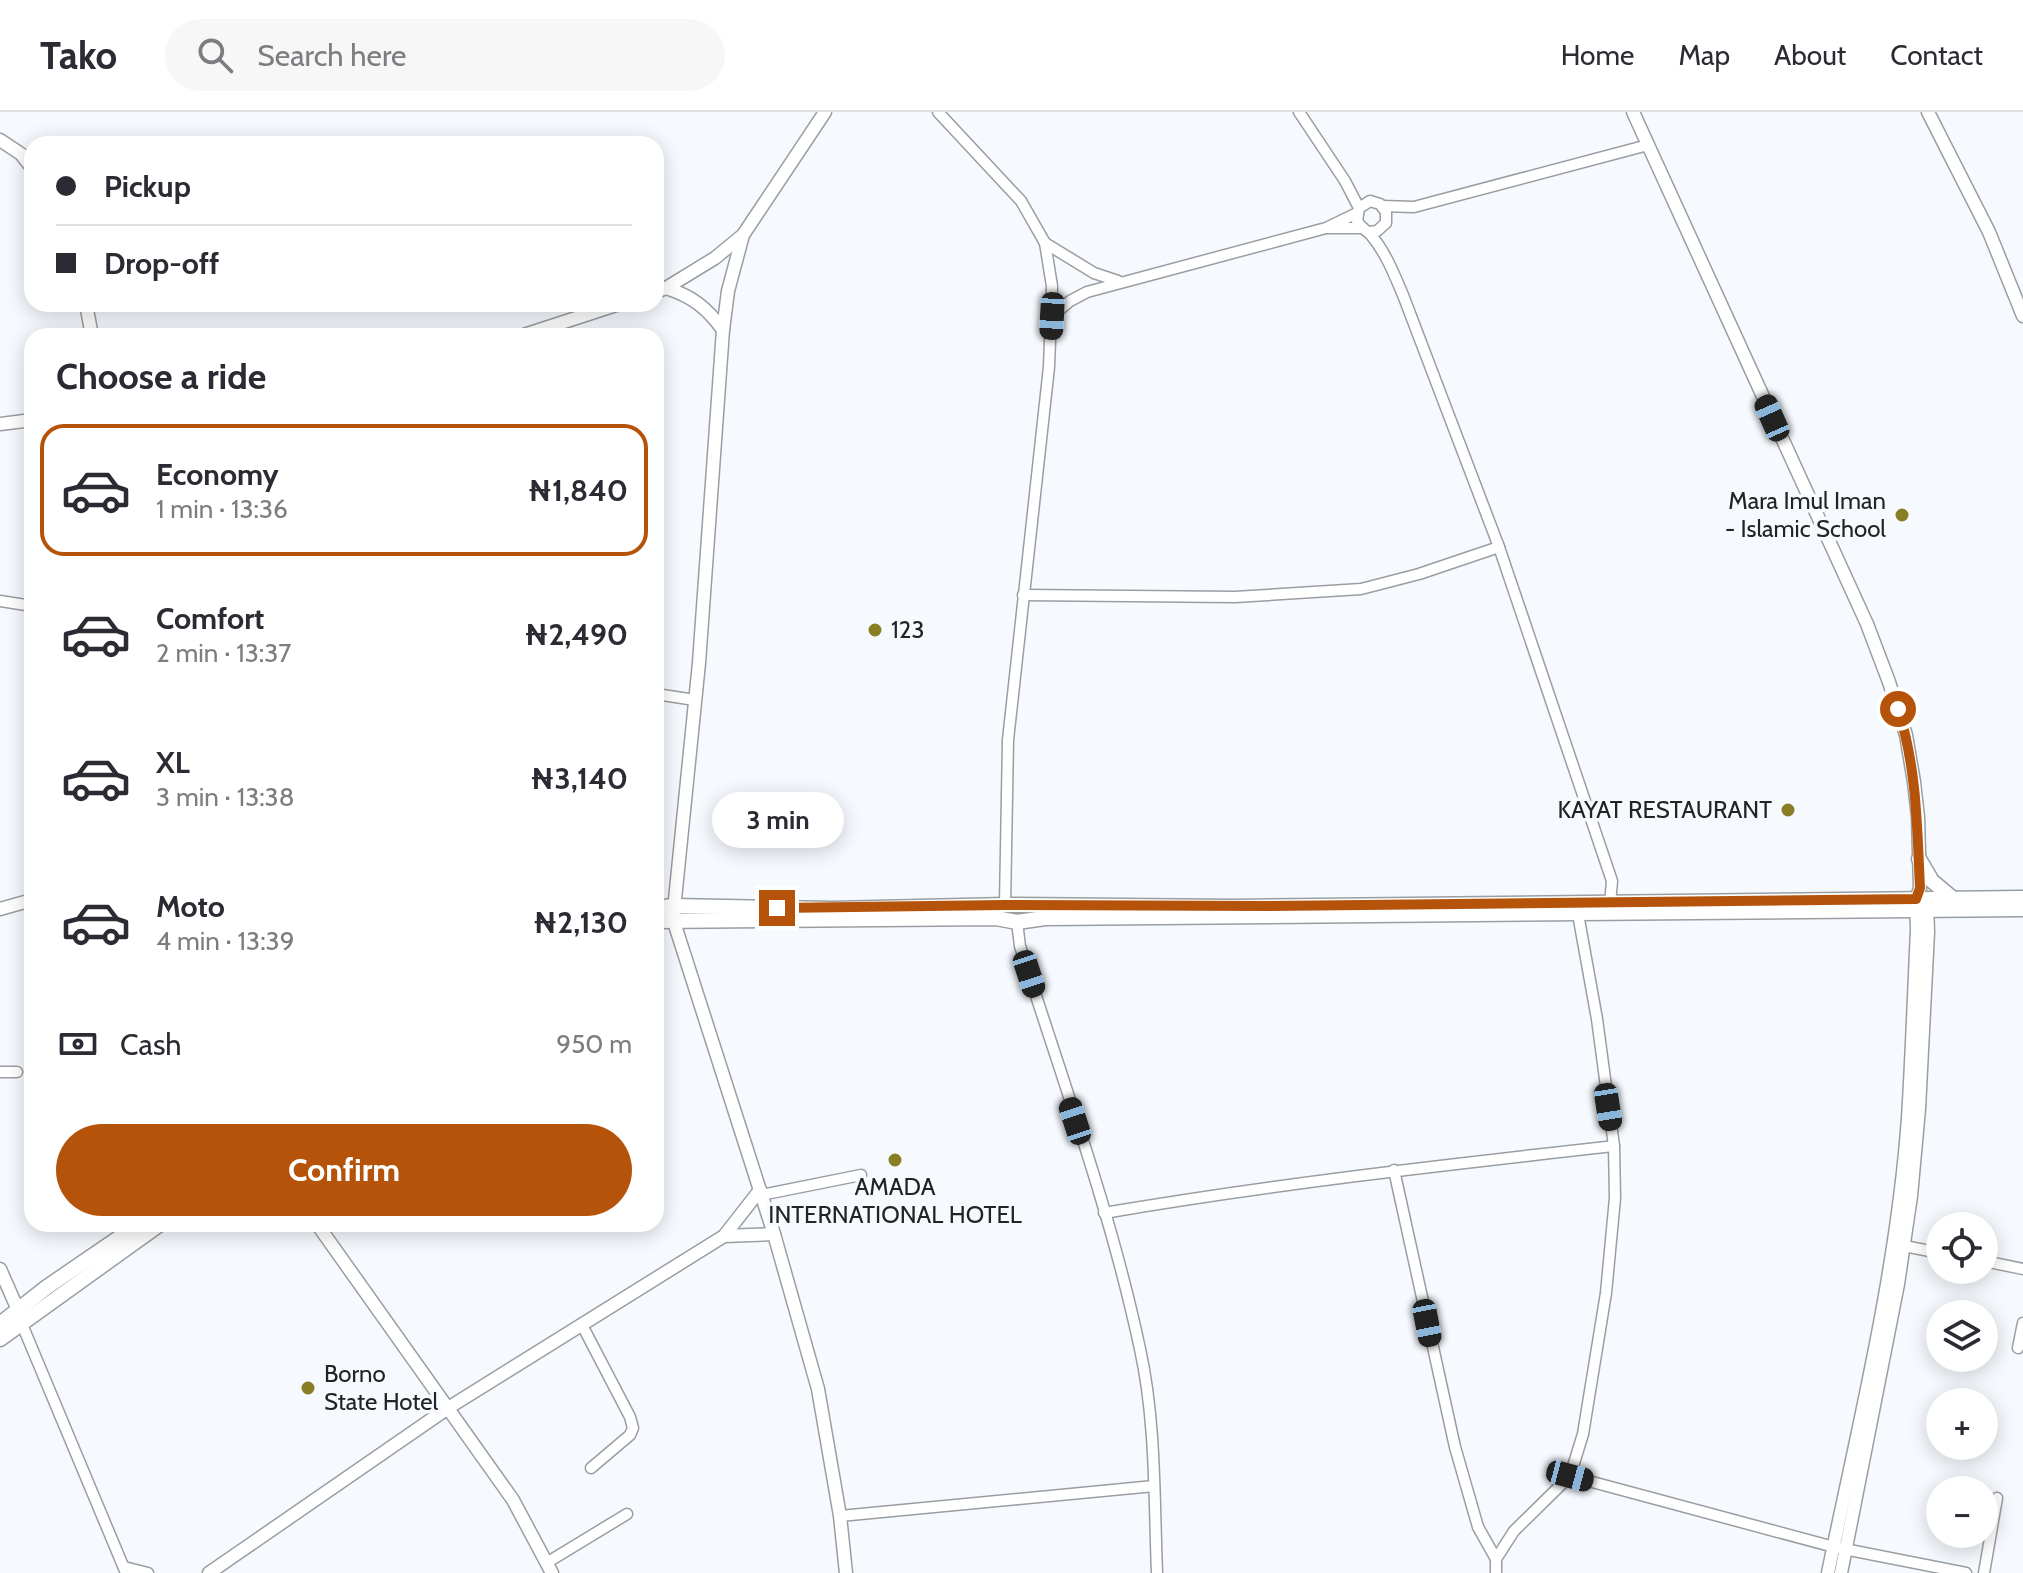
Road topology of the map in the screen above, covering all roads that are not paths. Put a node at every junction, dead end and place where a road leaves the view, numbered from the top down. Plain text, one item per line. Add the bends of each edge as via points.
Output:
1 (825, 112) edge
2 (938, 112) edge
3 (1299, 112) edge
4 (1633, 112) edge
5 (1928, 112) edge
6 (0, 140) edge
7 (1648, 145) junction
8 (24, 158) edge
9 (1345, 181) junction
10 (1370, 201) junction
11 (1382, 206) junction
12 (1414, 207) junction
13 (1358, 210) junction
14 (1383, 226) junction
15 (1326, 228) junction
16 (1365, 230) junction
17 (743, 235) junction
18 (1045, 243) junction
19 (1387, 258) junction
20 (1120, 282) junction
21 (664, 288) edge
22 (664, 290) edge
23 (2020, 296) edge
24 (594, 312) edge
25 (1052, 316) junction
26 (2023, 316) edge
27 (546, 328) edge
28 (723, 330) junction
29 (24, 421) edge
30 (0, 424) edge
31 (1499, 547) junction
32 (1023, 595) junction
33 (0, 601) edge
34 (24, 605) edge
35 (664, 695) edge
36 (695, 700) junction
37 (1919, 859) junction
38 (1951, 897) junction
39 (2023, 898) edge
40 (24, 902) edge
41 (1921, 902) junction
42 (1610, 904) junction
43 (1005, 905) junction
44 (0, 909) edge
45 (2023, 909) edge
46 (664, 910) edge
47 (673, 912) junction
48 (1578, 914) junction
49 (664, 917) edge
50 (1017, 922) junction
51 (0, 1072) edge
52 (17, 1072) dead end
53 (1614, 1146) junction
54 (1394, 1170) junction
55 (861, 1175) dead end
56 (760, 1193) junction
57 (1104, 1213) junction
58 (129, 1232) edge
59 (148, 1232) edge
60 (323, 1232) edge
61 (774, 1234) junction
62 (724, 1236) junction
63 (1898, 1245) junction
64 (1926, 1250) edge
65 (1998, 1264) edge
66 (0, 1269) edge
67 (2023, 1269) edge
68 (20, 1316) junction
69 (2023, 1323) edge
70 (0, 1324) edge
71 (582, 1325) junction
72 (0, 1339) edge
73 (2018, 1348) dead end
74 (448, 1408) junction
75 (591, 1468) dead end
76 (1570, 1476) junction
77 (1154, 1486) junction
78 (627, 1514) dead end
79 (840, 1516) junction
80 (1840, 1548) junction
81 (1988, 1548) edge
82 (1496, 1559) junction
83 (550, 1568) edge
84 (125, 1570) edge
85 (148, 1573) edge
86 (209, 1573) edge
87 (846, 1573) edge
88 (1157, 1573) edge
89 (1496, 1573) edge
90 (1828, 1573) edge
91 (1841, 1573) edge
92 (1966, 1573) edge
93 (1984, 1573) edge

1 - 17 street
2 - 18 street via 1021,201
3 - 9 street
4 - 7 street
5 - 23 street
6 - 8 street
7 - 12 street
7 - 37 street via 1867,624 1906,735
9 - 10 street
9 - 13 street
10 - 11 street
10 - 13 street
11 - 12 street
11 - 14 street
12 - 14 street
13 - 15 street
13 - 16 street via 1357,221
14 - 16 street
14 - 19 street
15 - 16 street
15 - 20 street
16 - 19 street
17 - 21 street
17 - 28 street
18 - 20 street via 1094,273
18 - 25 street
19 - 31 street
20 - 25 street via 1079,296
22 - 28 street via 686,294
23 - 26 street
24 - 27 street
25 - 32 street
28 - 36 street
29 - 30 street
31 - 32 street via 1361,589 1235,597
31 - 42 street via 1612,881
32 - 43 street via 1008,740
33 - 34 street
35 - 36 street
36 - 47 street
37 - 38 main road via 1932,881
37 - 41 street
38 - 39 main road
38 - 41 main road
40 - 44 street
41 - 42 main road
41 - 45 main road
41 - 48 main road
41 - 63 street
42 - 43 main road
43 - 47 main road
46 - 47 main road
47 - 49 main road
47 - 50 main road
47 - 56 street
48 - 50 main road
48 - 53 street
50 - 57 street via 1020,946
51 - 52 street
53 - 54 street
53 - 76 street via 1606,1293 1583,1434
54 - 57 street
54 - 82 street via 1455,1447 1478,1527
55 - 56 street
56 - 61 street
56 - 62 street
57 - 77 street via 1140,1348
58 - 68 main road
59 - 68 main road
60 - 74 street
61 - 62 street
61 - 79 street via 818,1389
62 - 71 street
63 - 64 street
63 - 80 street
65 - 67 street
66 - 68 street
68 - 70 main road
68 - 72 main road
68 - 84 street
69 - 73 street
71 - 74 street
71 - 75 street via 633,1428
74 - 83 street via 513,1500
74 - 86 street
76 - 80 street
76 - 82 street via 1514,1531
77 - 79 street
77 - 88 street
78 - 83 street
79 - 87 street
80 - 90 street
80 - 91 street
80 - 92 street
81 - 93 street
82 - 89 street
84 - 85 street

